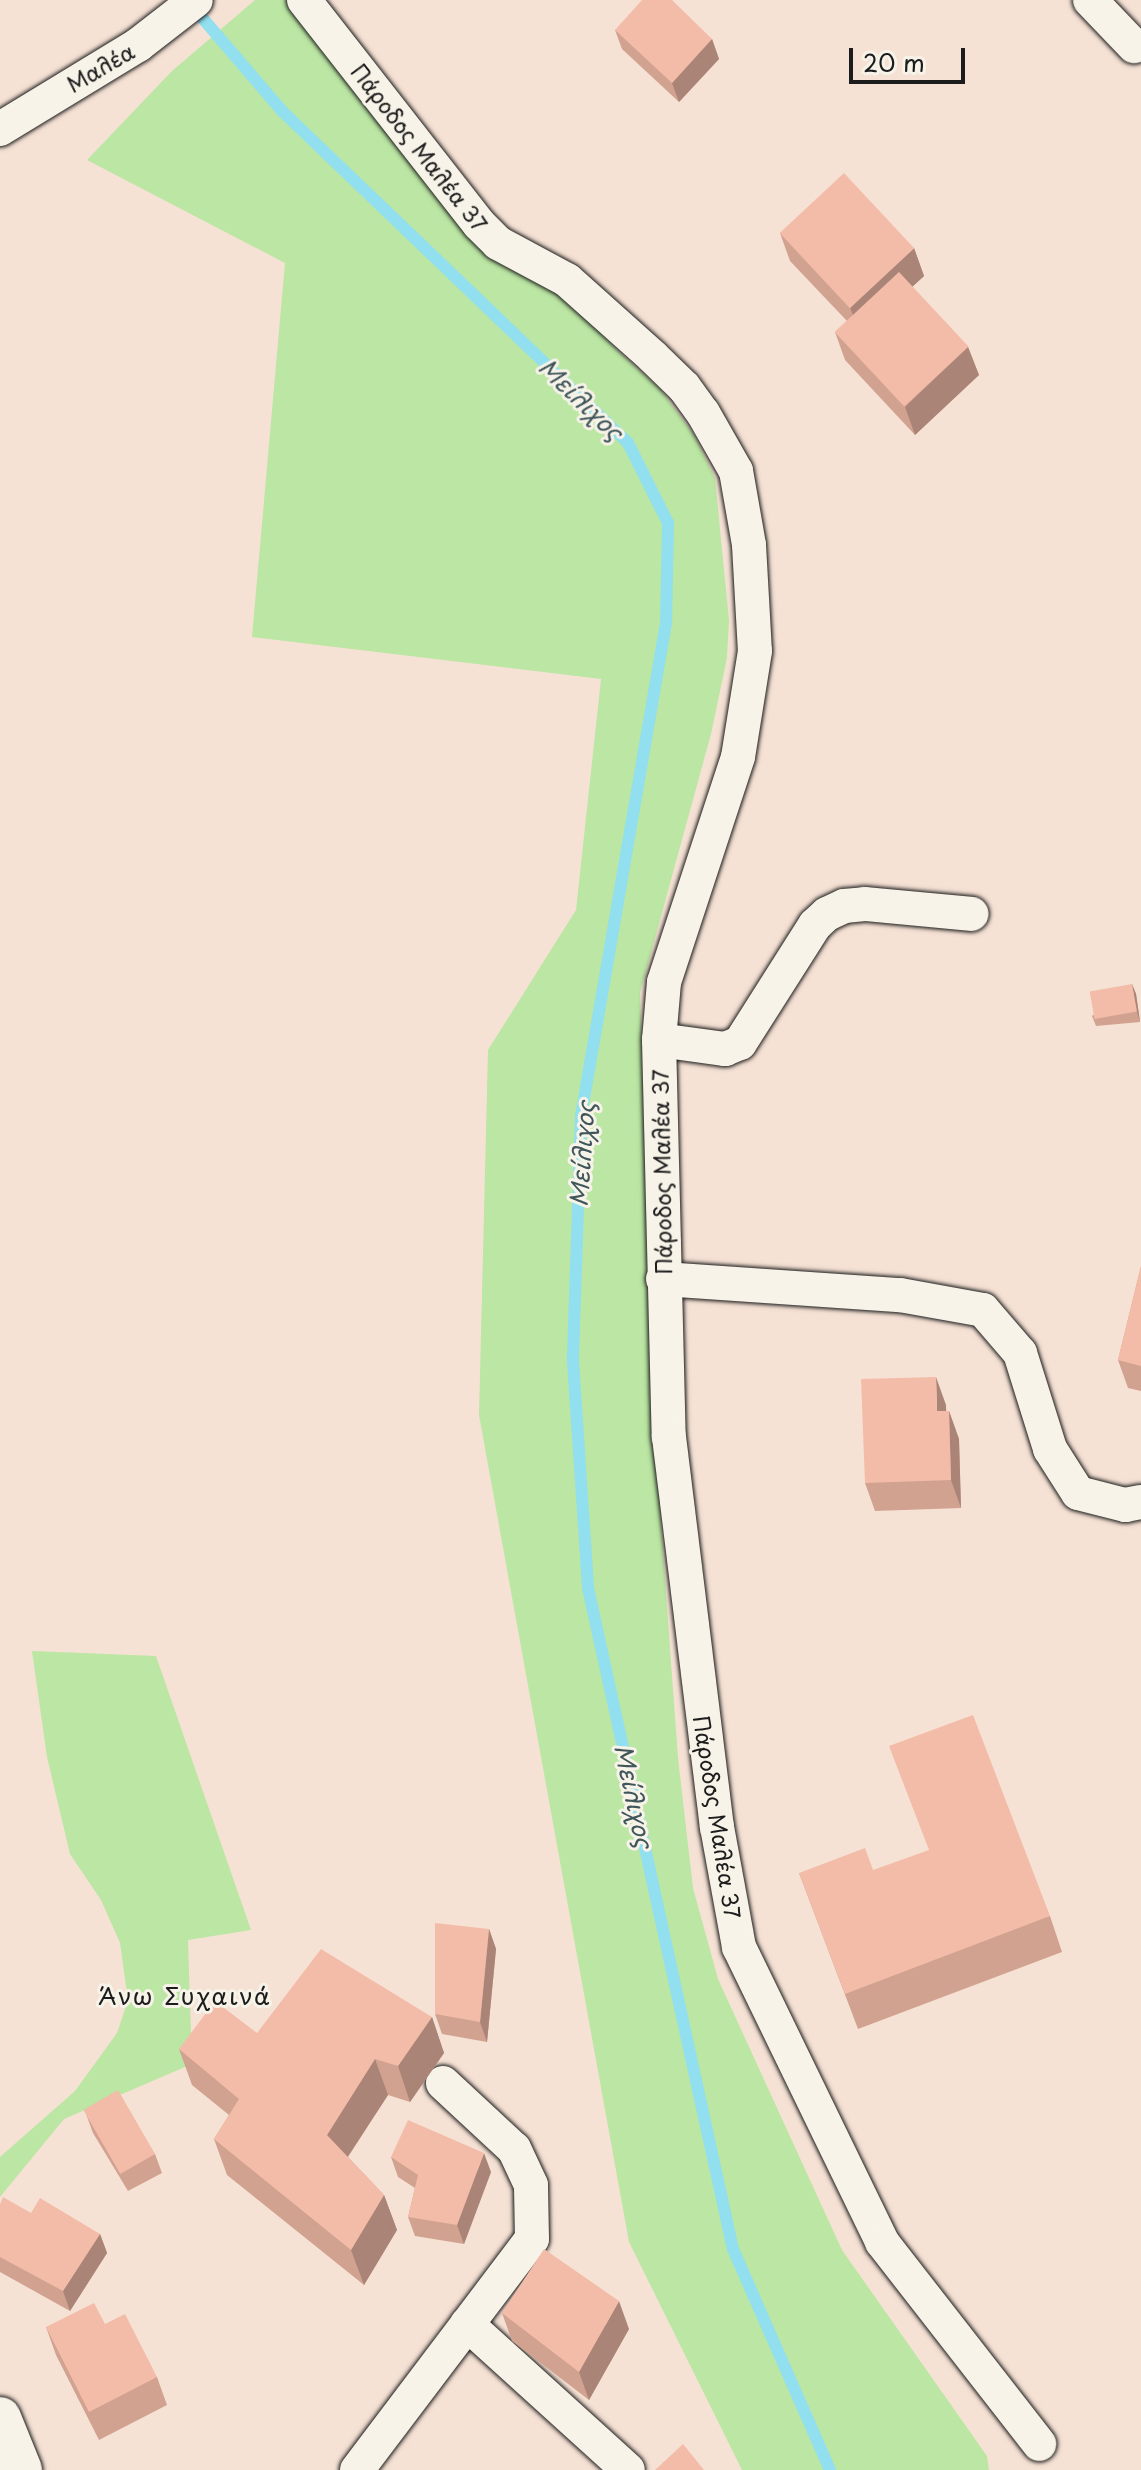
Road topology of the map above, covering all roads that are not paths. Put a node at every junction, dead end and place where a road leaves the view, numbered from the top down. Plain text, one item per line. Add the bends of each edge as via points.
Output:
1 (304, 0) edge
2 (1090, 0) edge
3 (184, 11) edge
4 (1134, 46) dead end
5 (0, 129) edge
6 (972, 914) dead end
7 (659, 1040) junction
8 (663, 1279) junction
9 (1141, 1502) edge
10 (443, 2083) dead end
11 (467, 2324) junction
12 (0, 2418) edge
13 (1039, 2444) dead end
14 (21, 2470) edge
15 (357, 2470) edge
16 (628, 2470) edge

1 - 7 street, Πάροδος Μαλέα 37 via 479,224 498,243 567,280 663,367 703,413 736,471 749,545 753,666 728,797 664,982
2 - 4 street
3 - 5 street, Μαλέα
6 - 7 street via 844,906 815,925 740,1043 725,1049
7 - 8 street, Πάροδος Μαλέα 37
8 - 9 street via 900,1295 983,1310 1020,1353 1050,1449 1078,1493 1125,1505
8 - 13 street, Πάροδος Μαλέα 37 via 670,1453 717,1827 739,1947 882,2242
10 - 11 street via 514,2149 531,2185 532,2239
11 - 15 street
11 - 16 street
12 - 14 street

